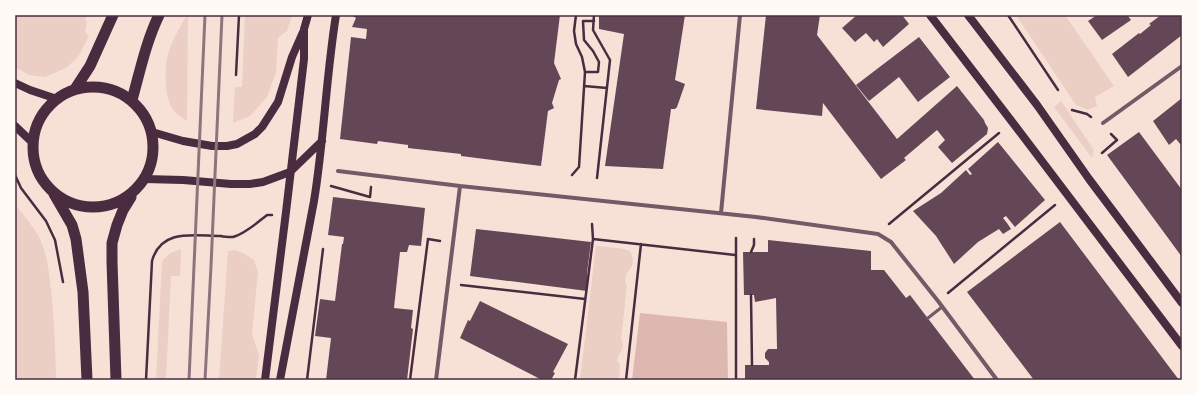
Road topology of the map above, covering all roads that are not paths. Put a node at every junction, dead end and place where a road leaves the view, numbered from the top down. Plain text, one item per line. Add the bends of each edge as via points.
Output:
1 (113, 15) edge
2 (159, 15) edge
3 (308, 15) edge
4 (336, 15) edge
5 (740, 15) edge
6 (930, 15) edge
7 (968, 15) edge
8 (304, 29) junction
9 (1182, 66) edge
10 (15, 83) edge
11 (75, 89) junction
12 (57, 99) junction
13 (132, 100) junction
14 (1103, 124) road end
15 (15, 126) edge
16 (152, 132) junction
17 (322, 140) junction
18 (33, 143) junction
19 (338, 171) dead end
20 (290, 172) junction
21 (145, 179) junction
22 (460, 186) junction
23 (53, 192) junction
24 (132, 194) junction
25 (721, 213) junction
26 (1182, 303) edge
27 (942, 307) junction
28 (928, 318) dead end
29 (1182, 346) edge
30 (87, 380) edge
31 (116, 380) edge
32 (264, 380) edge
33 (280, 380) edge
34 (436, 380) edge
35 (997, 380) edge

1 - 11 highway via 90,66
2 - 13 highway via 151,31
3 - 8 main road
4 - 17 main road
5 - 25 street
6 - 29 main road
7 - 26 main road
8 - 16 main road via 278,102 255,134 237,144 212,146
8 - 20 main road via 304,59
9 - 14 street
10 - 12 main road
11 - 12 highway
11 - 13 highway via 111,89
12 - 18 highway via 40,118
13 - 16 highway via 145,115
15 - 18 main road
16 - 21 highway via 153,156
17 - 20 main road
17 - 33 main road via 314,202
18 - 23 highway via 35,165
19 - 22 street
20 - 21 main road via 250,184
20 - 32 main road
21 - 24 highway
22 - 25 street
22 - 34 street
23 - 24 highway via 63,200 92,207 111,205
23 - 30 highway via 72,225 76,239
24 - 31 highway via 123,210 112,243
25 - 27 street via 878,234 891,242
27 - 28 lane
27 - 35 street

